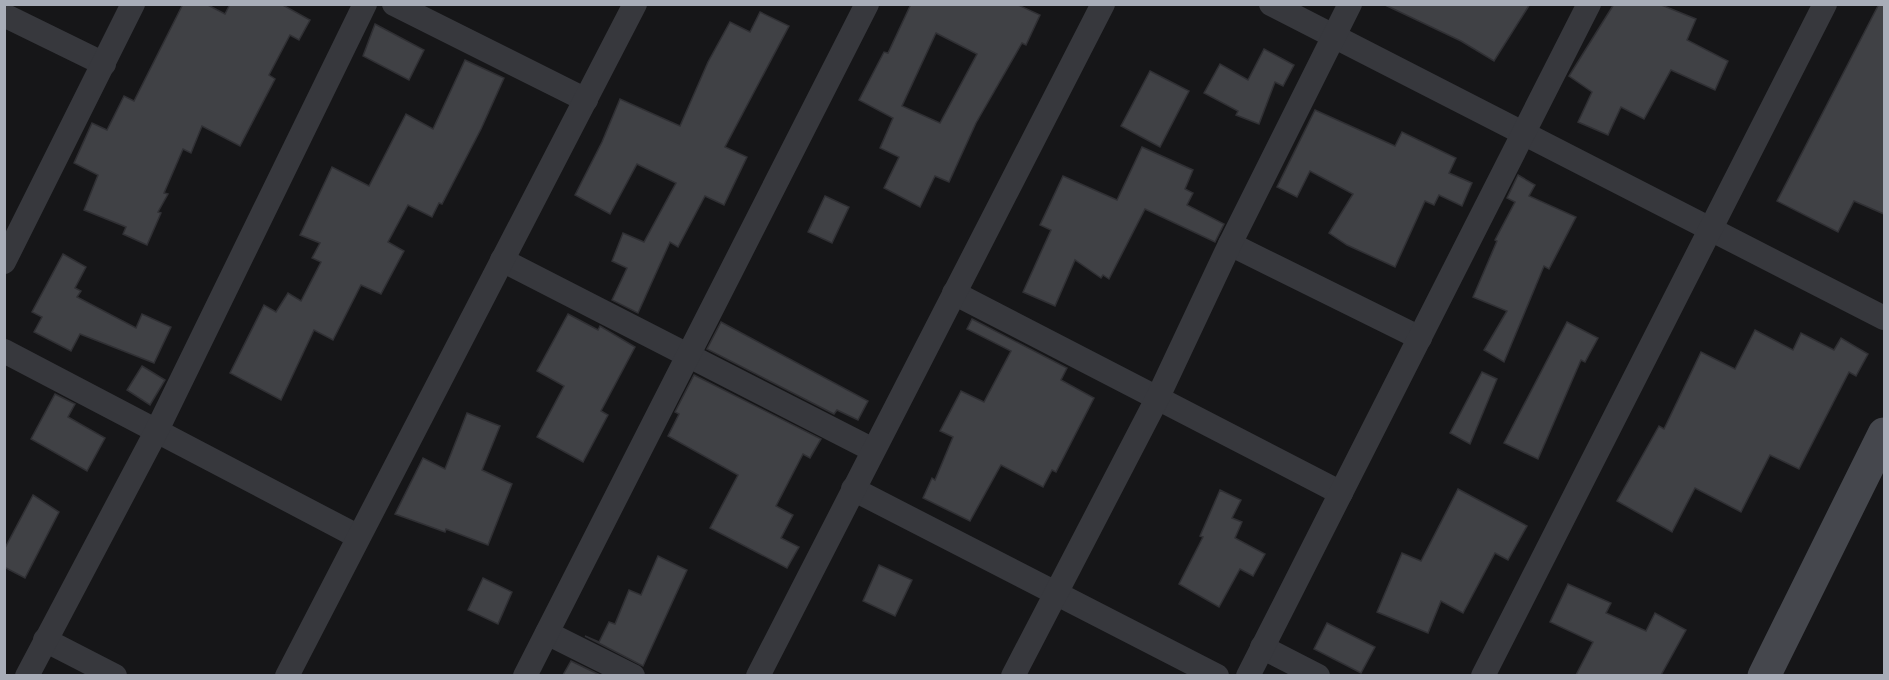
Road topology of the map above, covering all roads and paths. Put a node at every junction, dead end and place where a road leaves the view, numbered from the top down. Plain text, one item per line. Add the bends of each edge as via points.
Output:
1 (133, 4) edge
2 (365, 4) edge
3 (394, 4) edge
4 (635, 4) edge
5 (867, 4) edge
6 (1103, 4) edge
7 (1271, 4) edge
8 (1350, 4) edge
9 (1589, 4) edge
10 (1825, 4) edge
11 (4, 15) edge
12 (1334, 37) junction
13 (104, 64) junction
14 (586, 100) junction
15 (1523, 133) junction
16 (1709, 228) junction
17 (1230, 244) junction
18 (502, 260) junction
19 (4, 262) edge
20 (954, 293) junction
21 (1884, 318) edge
22 (1419, 338) junction
23 (4, 351) edge
24 (687, 357) junction
25 (1158, 397) junction
26 (156, 432) junction
27 (1884, 434) edge
28 (873, 450) junction
29 (853, 489) junction
30 (1341, 493) junction
31 (357, 536) junction
32 (1055, 592) junction
33 (547, 633) junction
34 (45, 640) junction
35 (1262, 647) junction
36 (27, 675) edge
37 (115, 675) edge
38 (286, 675) edge
39 (525, 675) edge
40 (633, 675) edge
41 (758, 675) edge
42 (1013, 675) edge
43 (1217, 675) edge
44 (1248, 675) edge
45 (1318, 675) edge
46 (1483, 675) edge
47 (1764, 675) edge

1 - 13 street
2 - 26 street
3 - 14 street
4 - 14 street
5 - 24 street
6 - 20 street
7 - 12 street
8 - 12 street
9 - 15 street
10 - 16 street
11 - 13 street
12 - 15 street
12 - 17 street
13 - 19 street
14 - 18 street
15 - 16 street
15 - 22 street
16 - 21 street
16 - 46 street
17 - 22 street
17 - 25 street
18 - 24 street
18 - 31 street
20 - 25 street
20 - 28 street
22 - 30 street
23 - 26 street
24 - 28 street
24 - 33 street
25 - 30 street
25 - 32 street
26 - 31 street
26 - 34 street
27 - 47 street
28 - 29 street
29 - 32 street
29 - 41 street
30 - 35 street
31 - 38 street
32 - 42 street
32 - 43 street
33 - 39 street
33 - 40 street
34 - 36 street
34 - 37 street
35 - 44 street
35 - 45 street

